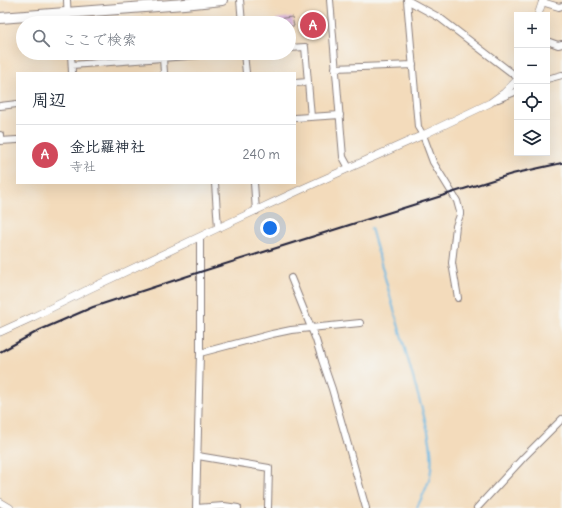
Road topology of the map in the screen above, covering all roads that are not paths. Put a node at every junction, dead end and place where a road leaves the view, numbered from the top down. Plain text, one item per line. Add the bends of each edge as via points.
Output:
1 (67, 0) edge
2 (222, 0) edge
3 (240, 0) edge
4 (330, 0) edge
5 (407, 0) edge
6 (542, 1) edge
7 (562, 6) edge
8 (539, 12) edge
9 (68, 16) edge
10 (85, 16) edge
11 (241, 16) edge
12 (0, 18) edge
13 (16, 18) edge
14 (550, 42) edge
15 (562, 44) edge
16 (296, 48) edge
17 (72, 60) edge
18 (137, 60) edge
19 (163, 60) edge
20 (245, 60) edge
21 (72, 65) junction
22 (413, 65) junction
23 (335, 68) junction
24 (72, 72) edge
25 (164, 72) edge
26 (246, 72) edge
27 (562, 75) edge
28 (514, 77) edge
29 (550, 78) edge
30 (308, 82) junction
31 (514, 82) edge
32 (296, 83) edge
33 (514, 92) edge
34 (490, 103) junction
35 (16, 104) edge
36 (0, 106) edge
37 (340, 115) junction
38 (311, 117) junction
39 (296, 118) edge
40 (0, 135) edge
41 (423, 135) junction
42 (16, 140) edge
43 (349, 168) junction
44 (215, 184) edge
45 (254, 184) edge
46 (256, 211) junction
47 (218, 228) junction
48 (200, 238) junction
49 (291, 278) dead end
50 (458, 298) dead end
51 (360, 323) dead end
52 (311, 327) junction
53 (0, 332) edge
54 (200, 353) junction
55 (562, 419) edge
56 (198, 456) junction
57 (0, 502) edge
58 (10, 508) edge
59 (196, 508) edge
60 (238, 508) edge
61 (268, 508) edge
62 (366, 508) edge
63 (477, 508) edge

1 - 9 street
2 - 10 highway
3 - 11 street
4 - 23 street
5 - 22 street
5 - 28 street via 440,18
6 - 7 street
6 - 8 street
12 - 13 highway
14 - 15 street
16 - 30 street via 305,47
17 - 21 street
18 - 21 street
19 - 25 street
20 - 26 street
21 - 24 street
22 - 23 street
22 - 41 street via 418,127
23 - 37 street
27 - 29 street
30 - 32 street
30 - 38 street
31 - 34 street
33 - 34 street
34 - 41 street
35 - 36 street
37 - 38 street
37 - 43 street via 343,157
38 - 39 street
40 - 42 street via 0,141
41 - 43 street
41 - 50 street via 433,162 457,202 460,212 452,264
43 - 46 street
44 - 47 street
45 - 46 street
46 - 47 street
47 - 48 street
48 - 53 street
48 - 54 street
49 - 52 street
51 - 52 street
52 - 54 street via 272,334
52 - 62 street via 332,389
54 - 56 street
55 - 63 street
56 - 59 street
56 - 61 street via 269,468
57 - 58 street
59 - 60 street

